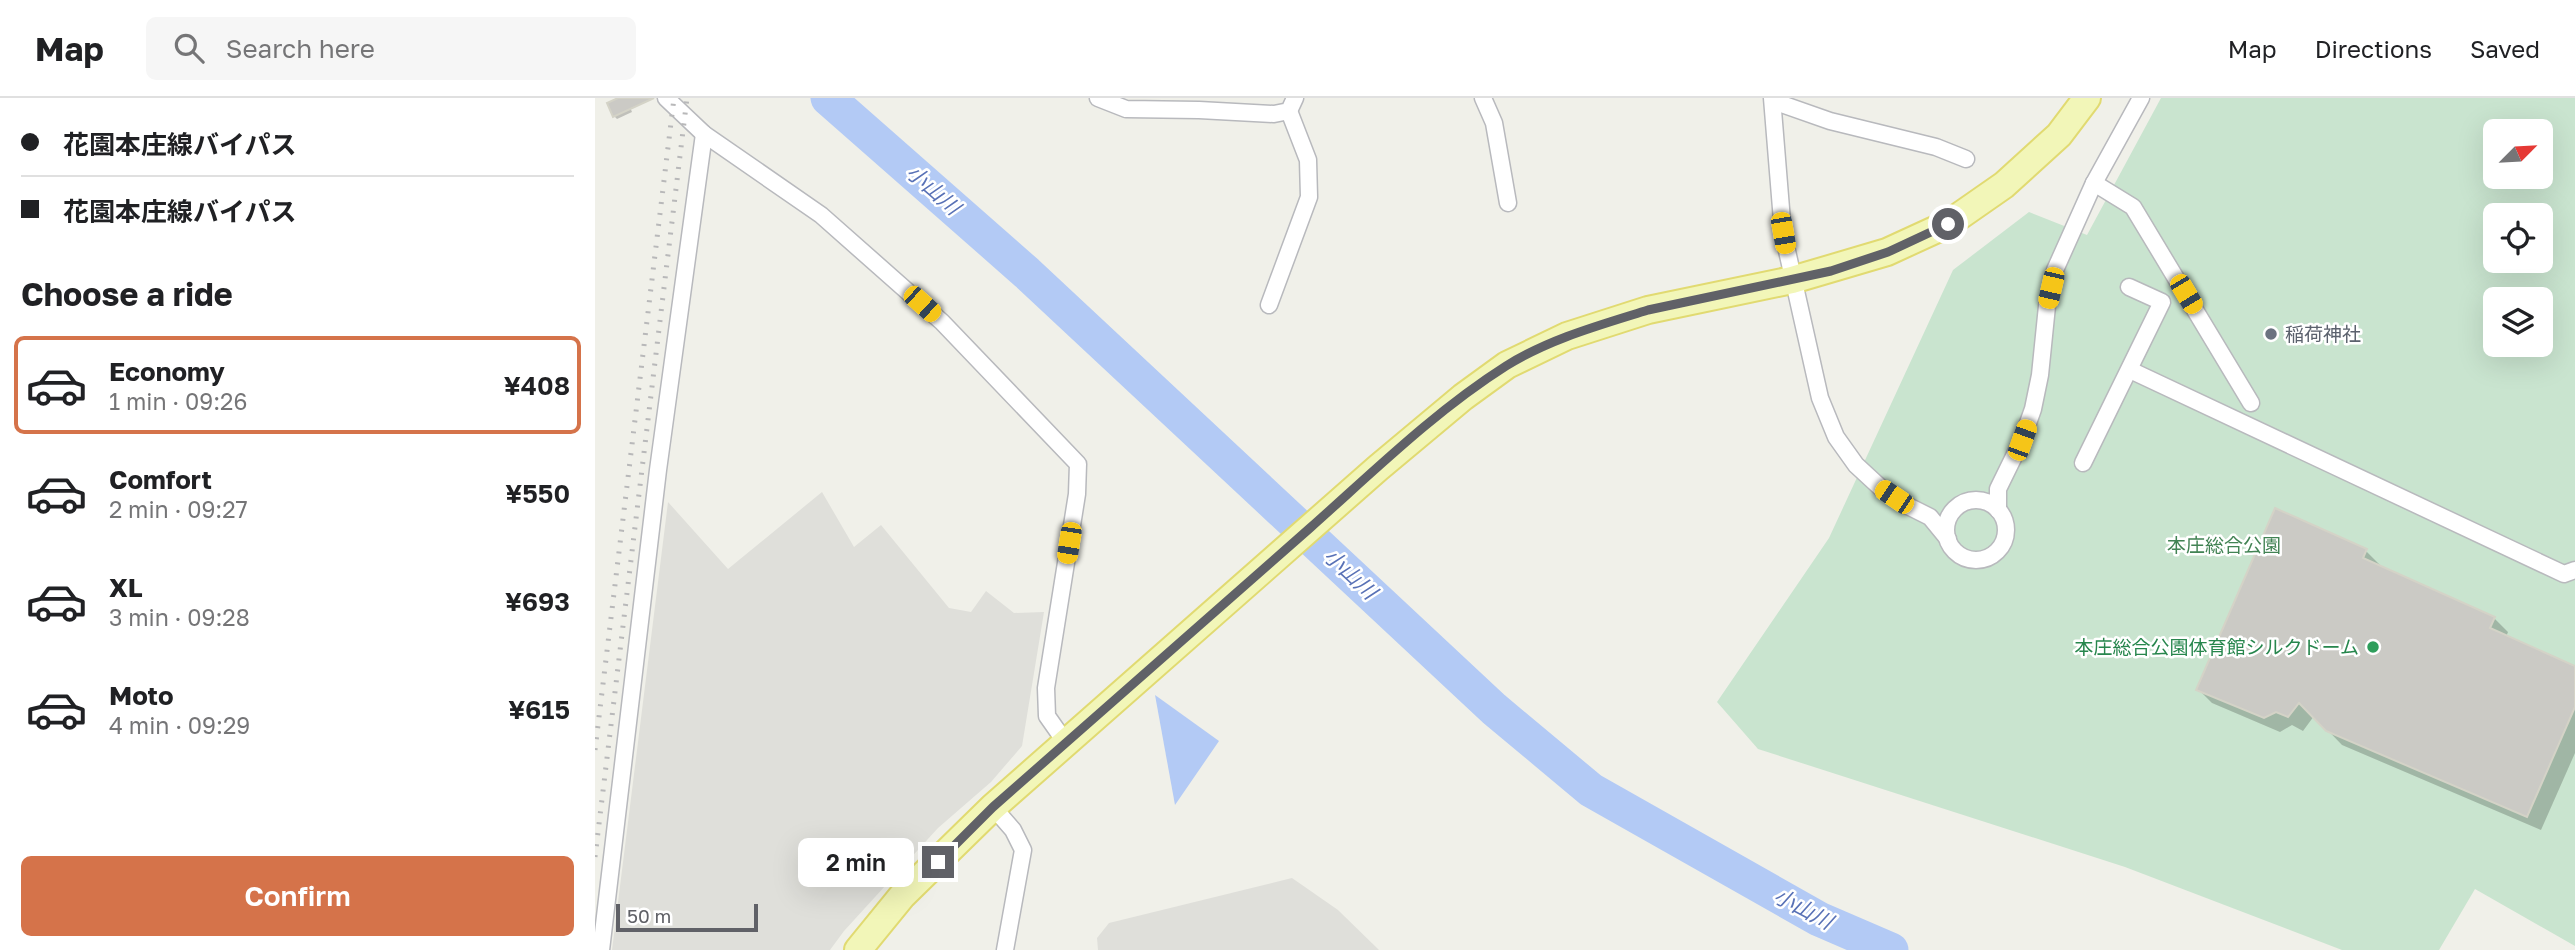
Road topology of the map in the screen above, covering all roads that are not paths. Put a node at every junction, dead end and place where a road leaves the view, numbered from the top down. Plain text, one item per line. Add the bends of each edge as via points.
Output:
1 (666, 98) edge
2 (1098, 98) edge
3 (1483, 98) edge
4 (2087, 98) edge
5 (2141, 98) edge
6 (1773, 99) edge
7 (1292, 104) edge
8 (704, 134) junction
9 (1966, 159) dead end
10 (2094, 183) junction
11 (1508, 203) dead end
12 (1792, 280) junction
13 (2129, 286) dead end
14 (1269, 305) dead end
15 (2130, 370) junction
16 (2251, 403) dead end
17 (2083, 464) dead end
18 (1998, 489) junction
19 (1982, 501) junction
20 (1954, 510) junction
21 (1998, 510) junction
22 (1930, 517) junction
23 (1948, 539) junction
24 (2575, 570) edge
25 (1066, 743) junction
26 (993, 807) junction
27 (601, 950) edge
28 (858, 950) edge
29 (1005, 950) edge

1 - 8 street
2 - 7 street via 1126,109 1274,114
3 - 11 street via 1494,123
4 - 12 main road via 2059,135 2004,185 1948,224 1888,252
5 - 10 street
6 - 9 street via 1830,121
6 - 12 street via 1783,233
7 - 14 street via 1308,160 1309,197
8 - 25 street via 832,224 942,322 1078,464 1046,688 1047,716
8 - 27 street via 658,470
10 - 16 street via 2133,207
10 - 18 street via 2056,270 2033,409
12 - 22 street via 1820,398 1836,437 1856,465 1882,489
12 - 25 main road via 1648,310 1567,336 1496,373 1373,472
13 - 15 street via 2162,302
15 - 17 street
15 - 24 street via 2564,573
18 - 19 street
18 - 21 street
19 - 20 street
19 - 21 street
20 - 22 street
20 - 23 street
21 - 23 street via 2006,536 1989,558 1960,555
22 - 23 street
25 - 26 main road
26 - 28 main road via 902,896
26 - 29 street via 1023,850

